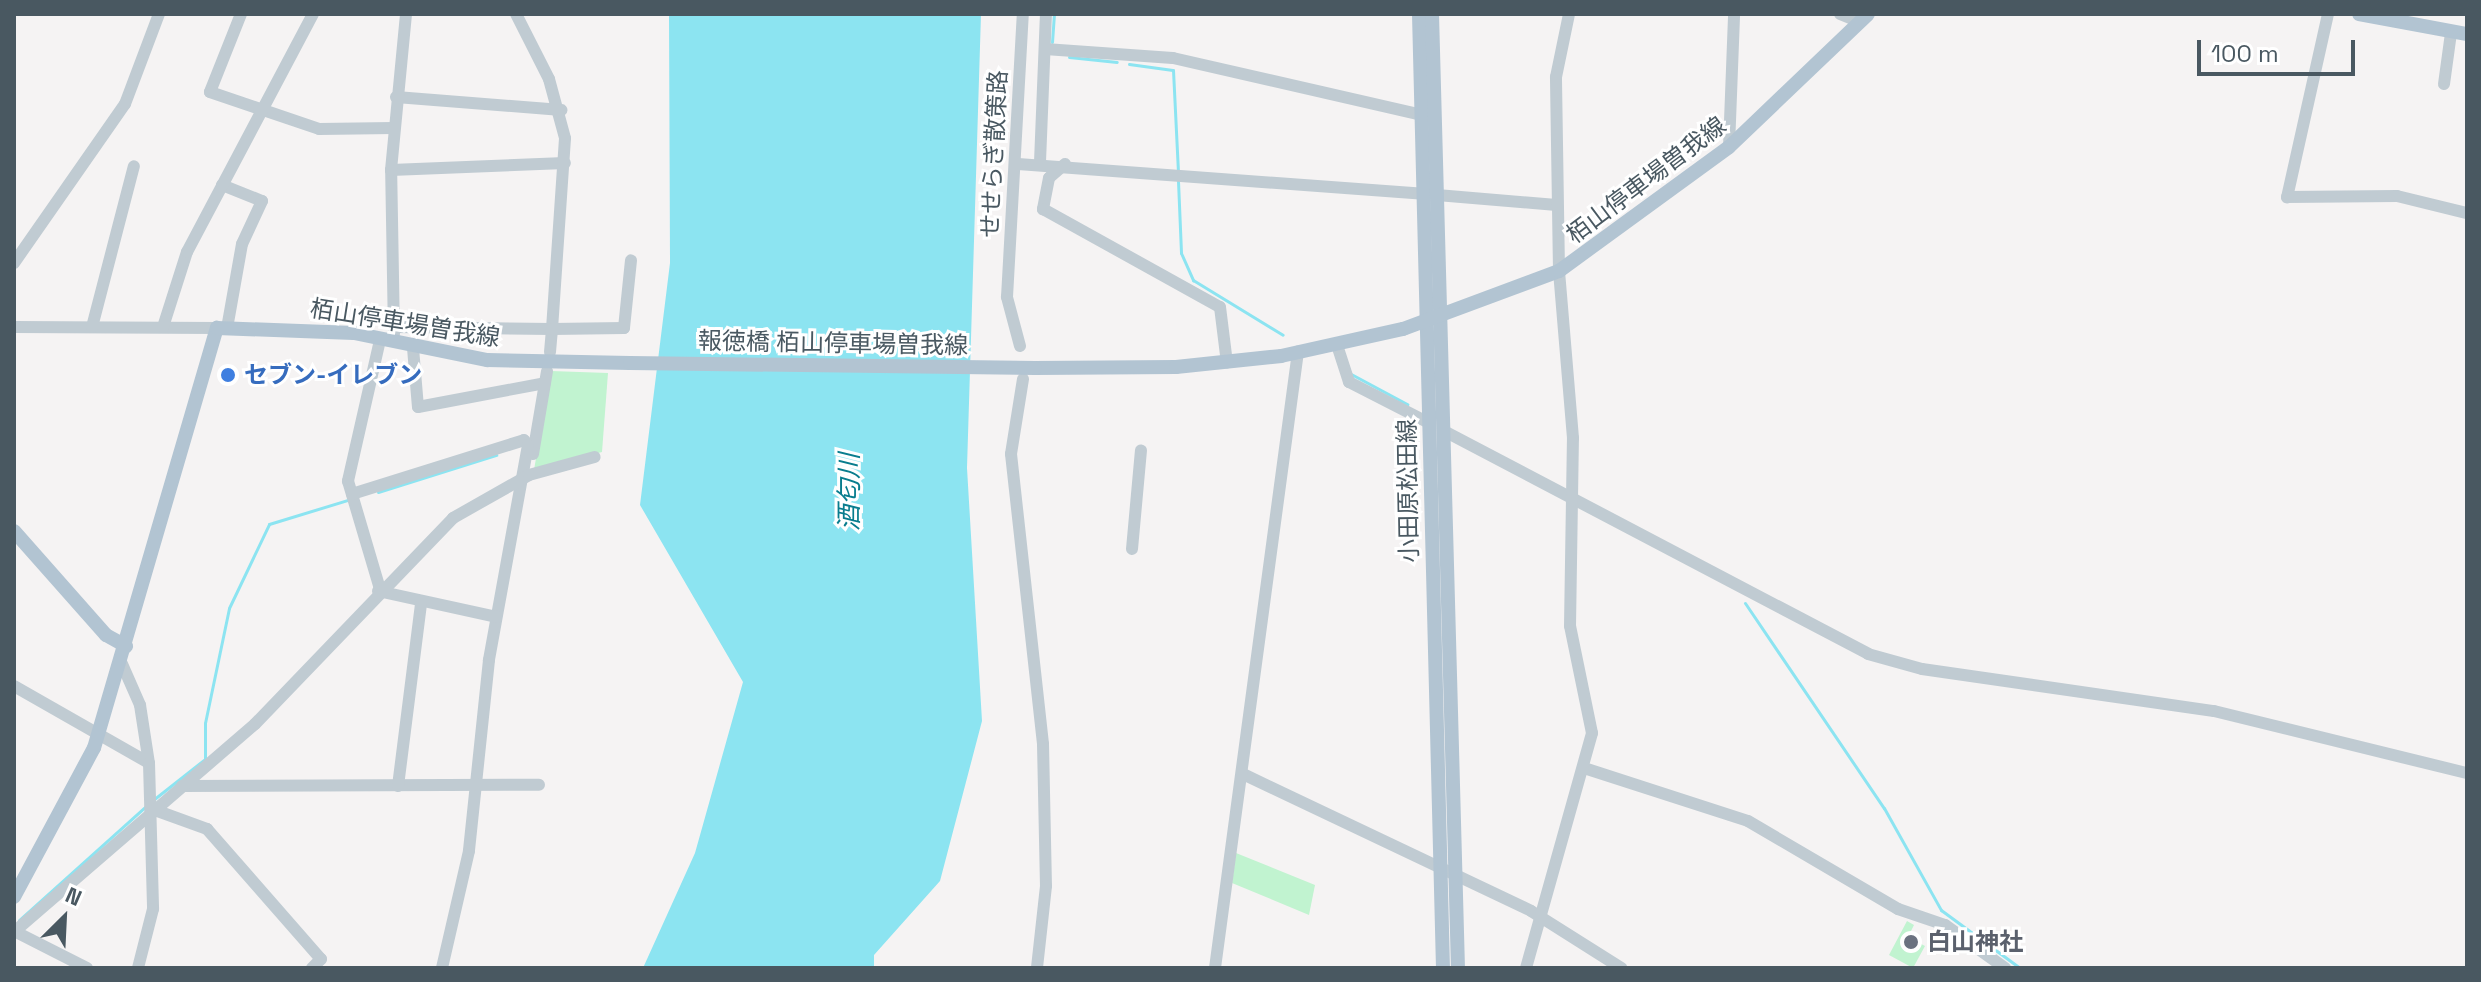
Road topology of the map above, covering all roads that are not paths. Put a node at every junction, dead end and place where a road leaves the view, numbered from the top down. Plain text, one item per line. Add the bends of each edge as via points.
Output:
1 (159, 14) edge
2 (241, 14) edge
3 (313, 14) edge
4 (406, 14) edge
5 (516, 14) edge
6 (1023, 14) edge
7 (1046, 14) edge
8 (1419, 14) edge
9 (1432, 14) edge
10 (1569, 14) edge
11 (1734, 14) edge
12 (1840, 14) edge
13 (2328, 14) edge
14 (2359, 14) edge
15 (1864, 18) edge
16 (2451, 33) junction
17 (2467, 34) edge
18 (1045, 49) junction
19 (2444, 84) dead end
20 (396, 97) junction
21 (259, 108) junction
22 (561, 110) junction
23 (1422, 115) junction
24 (393, 128) junction
25 (1729, 147) junction
26 (1040, 162) junction
27 (565, 163) junction
28 (1018, 164) junction
29 (1065, 164) junction
30 (134, 166) dead end
31 (391, 170) junction
32 (222, 185) junction
33 (1430, 195) junction
34 (1557, 205) junction
35 (2467, 213) edge
36 (631, 260) dead end
37 (14, 263) edge
38 (1559, 271) junction
39 (1433, 319) junction
40 (14, 327) edge
41 (92, 327) junction
42 (163, 327) junction
43 (394, 327) junction
44 (222, 328) junction
45 (552, 329) junction
46 (387, 342) junction
47 (1020, 346) dead end
48 (1333, 346) junction
49 (413, 348) junction
50 (550, 352) dead end
51 (1300, 352) junction
52 (630, 363) joint
53 (1227, 363) junction
54 (1035, 368) joint
55 (1023, 379) dead end
56 (1429, 423) junction
57 (1444, 431) junction
58 (531, 446) junction
59 (1141, 450) dead end
60 (595, 457) dead end
61 (525, 477) junction
62 (352, 494) junction
63 (1574, 505) junction
64 (14, 531) edge
65 (1132, 549) dead end
66 (379, 590) junction
67 (421, 605) junction
68 (496, 617) junction
69 (126, 646) junction
70 (122, 664) junction
71 (17, 691) edge
72 (100, 731) junction
73 (149, 763) junction
74 (1584, 768) junction
75 (2467, 773) edge
76 (1243, 774) junction
77 (475, 784) junction
78 (539, 785) dead end
79 (182, 786) junction
80 (398, 786) junction
81 (152, 805) junction
82 (1440, 866) junction
83 (1455, 876) junction
84 (14, 897) edge
85 (1539, 917) junction
86 (14, 932) edge
87 (87, 968) edge
88 (138, 968) edge
89 (312, 968) edge
90 (442, 968) edge
91 (1037, 968) edge
92 (1215, 968) edge
93 (1443, 968) edge
94 (1458, 968) edge
95 (1526, 968) edge
96 (1621, 968) edge
97 (2005, 968) edge

1 - 37 street via 125,104
2 - 21 street via 210,92
3 - 21 street
4 - 20 street
5 - 22 street
6 - 28 street, せせらぎ散策路
7 - 18 street
8 - 23 main road, 小田原松田線
9 - 33 main road, 小田原松田線
10 - 34 street via 1556,77
11 - 25 street
12 - 15 street
13 - 35 street via 2287,197 2397,196
14 - 16 main road
15 - 25 main road, 栢山停車場曽我線
16 - 17 main road
16 - 19 street
18 - 23 street via 1124,61 1173,58
18 - 26 street via 1048,94
20 - 22 street
20 - 24 street
21 - 24 street via 319,129
21 - 32 street
22 - 27 street
23 - 33 main road, 小田原松田線
24 - 31 street
25 - 38 main road, 栢山停車場曽我線
26 - 28 street
26 - 29 street
27 - 31 street
27 - 45 street
28 - 47 street, せせらぎ散策路 via 1007,297
29 - 33 street
29 - 53 street via 1049,178 1043,209 1220,307
30 - 41 street
31 - 43 street
32 - 42 street via 187,252
32 - 44 street via 262,201 242,244
33 - 34 street
33 - 39 main road, 小田原松田線
34 - 38 street
36 - 45 street via 624,328
38 - 39 main road, 栢山停車場曽我線
38 - 63 street
39 - 48 main road, 栢山停車場曽我線
39 - 56 main road, 小田原松田線
39 - 57 main road, 小田原松田線
40 - 41 street
41 - 42 street
42 - 44 street
43 - 45 street
43 - 46 street
44 - 46 main road, 栢山停車場曽我線
44 - 69 main road
45 - 50 street
46 - 49 main road, 栢山停車場曽我線
46 - 62 street via 348,464
48 - 51 main road, 栢山停車場曽我線
48 - 56 street via 1349,382
49 - 52 main road, 栢山停車場曽我線 via 487,360
49 - 58 street via 418,407 546,377
51 - 53 main road, 栢山停車場曽我線
51 - 76 street
52 - 54 main road, 報徳橋 栢山停車場曽我線, bridge
53 - 54 main road, 栢山停車場曽我線
55 - 91 street via 1011,454 1043,744 1046,886
56 - 82 main road, 小田原松田線
57 - 63 street
57 - 83 main road, 小田原松田線
58 - 61 street
58 - 62 street via 524,440
59 - 65 street
60 - 61 street
61 - 66 street via 453,518
61 - 68 street
62 - 66 street
63 - 74 street via 1570,626 1592,733
63 - 75 street via 1868,654 1922,669 2214,711
64 - 69 main road via 106,635
66 - 67 street
66 - 79 street via 255,724
67 - 68 street
67 - 80 street
68 - 77 street
69 - 70 main road
70 - 72 main road
70 - 73 street via 140,705
71 - 72 street
72 - 73 street
72 - 84 main road
73 - 81 street
74 - 85 street
74 - 97 street via 1748,821 1898,909 1945,925
76 - 82 street
76 - 92 street
77 - 78 street
77 - 80 street
77 - 90 street via 469,851
79 - 80 street
79 - 81 street
81 - 86 street
81 - 88 street via 153,909
81 - 89 street via 207,829 321,959
82 - 83 street
82 - 93 main road, 小田原松田線
83 - 85 street
83 - 94 main road, 小田原松田線
85 - 95 street
85 - 96 street
86 - 87 street

